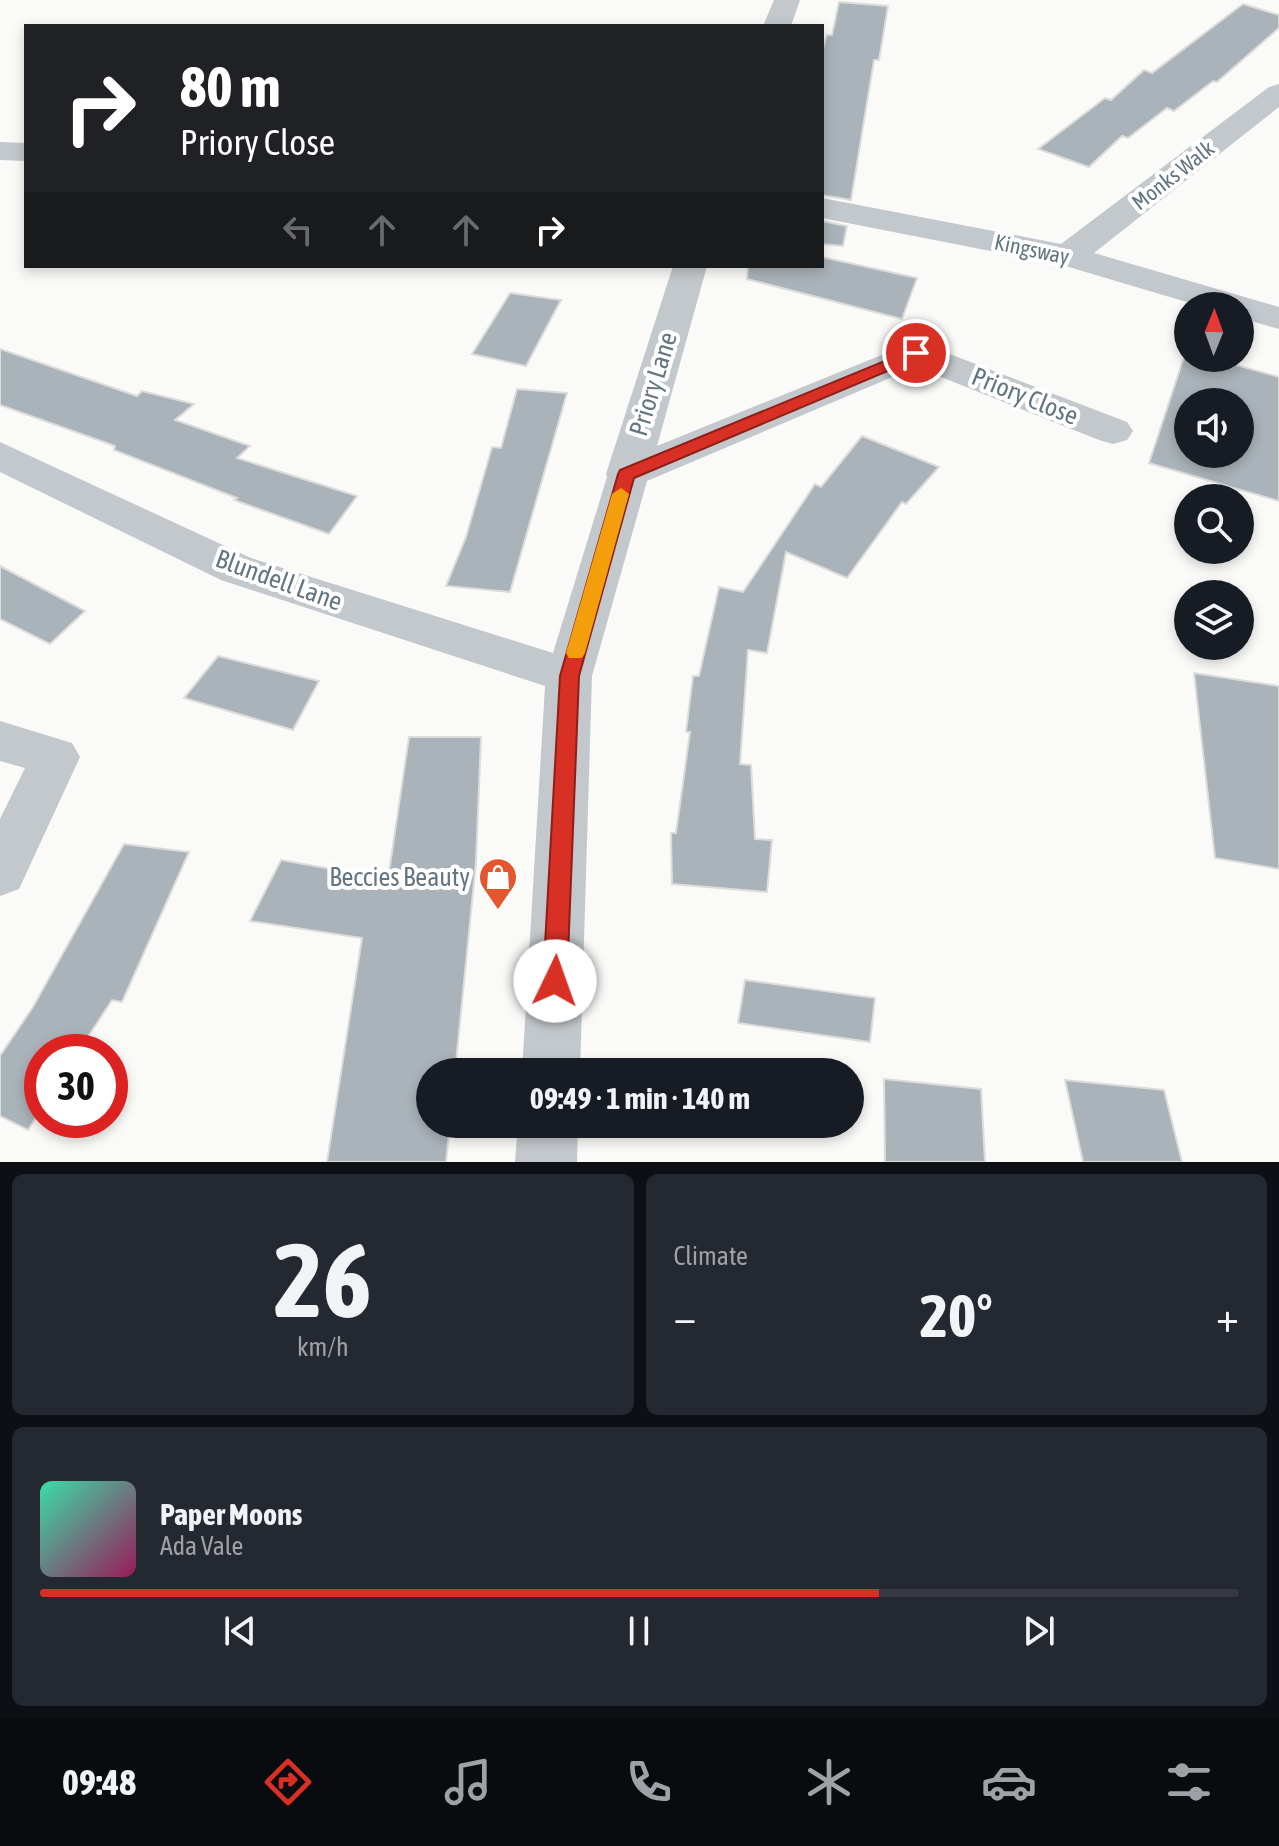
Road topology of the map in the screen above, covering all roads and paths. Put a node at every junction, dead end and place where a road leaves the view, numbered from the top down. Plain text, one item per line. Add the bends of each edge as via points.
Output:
1 (787, 0) edge
2 (778, 24) edge
3 (1279, 93) edge
4 (0, 151) edge
5 (24, 152) edge
6 (824, 208) edge
7 (1068, 256) junction
8 (689, 268) edge
9 (1191, 292) edge
10 (1254, 310) edge
11 (1279, 318) edge
12 (1113, 431) dead end
13 (0, 455) edge
14 (626, 474) junction
15 (569, 676) junction
16 (0, 741) edge
17 (0, 873) edge
18 (552, 1058) edge
19 (547, 1138) edge
20 (546, 1162) edge

1 - 2 street
3 - 7 street, Monks Walk
4 - 5 street
6 - 7 street, Kingsway
7 - 9 street, Kingsway
8 - 14 street, Priory Lane
10 - 11 street, Kingsway
12 - 14 street, Priory Close via 916,353
13 - 15 street, Blundell Lane via 236,569
14 - 15 street, Priory Lane
15 - 18 street, Priory Lane
16 - 17 street via 55,757
19 - 20 street

